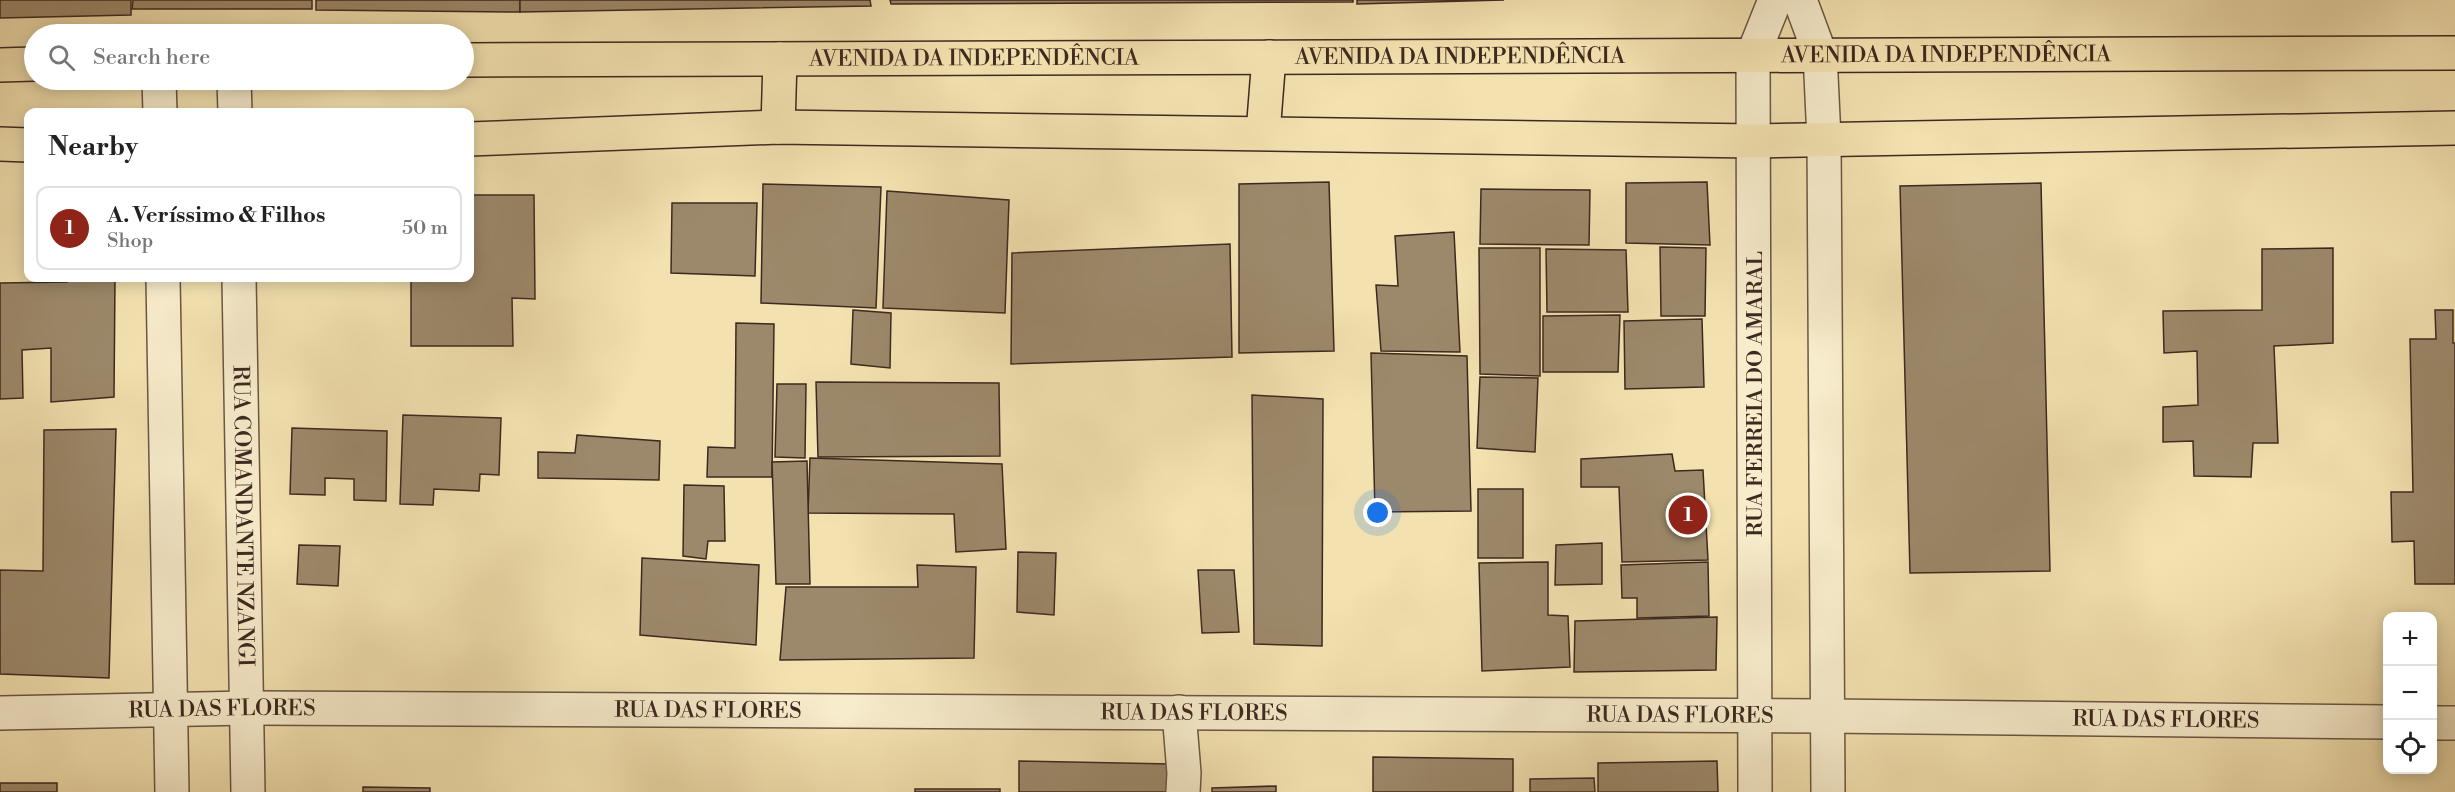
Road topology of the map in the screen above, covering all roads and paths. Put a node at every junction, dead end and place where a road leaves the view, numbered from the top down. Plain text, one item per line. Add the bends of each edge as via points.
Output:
1 (1775, 0) edge
2 (1800, 0) edge
3 (2455, 53) edge
4 (1820, 54) junction
5 (1753, 55) junction
6 (1269, 57) junction
7 (780, 59) junction
8 (474, 60) edge
9 (24, 64) edge
10 (0, 65) edge
11 (159, 90) edge
12 (234, 90) edge
13 (160, 108) edge
14 (235, 108) edge
15 (778, 127) junction
16 (2455, 128) edge
17 (1263, 133) junction
18 (1824, 139) junction
19 (474, 140) edge
20 (1755, 141) junction
21 (0, 144) edge
22 (24, 145) edge
23 (163, 282) edge
24 (239, 282) edge
25 (248, 708) junction
26 (171, 711) junction
27 (1179, 712) junction
28 (0, 713) edge
29 (1755, 716) junction
30 (1827, 716) junction
31 (2383, 722) edge
32 (2437, 723) edge
33 (2455, 723) edge
34 (172, 792) edge
35 (248, 792) edge
36 (1183, 792) edge
37 (1755, 792) edge
38 (1828, 792) edge

1 - 5 street, RUA FERREIA DO AMARAL
2 - 4 street
3 - 4 main road, AVENIDA DA INDEPENDÊNCIA
4 - 5 main road, AVENIDA DA INDEPENDÊNCIA
4 - 18 street
5 - 6 main road, AVENIDA DA INDEPENDÊNCIA
5 - 20 street, RUA FERREIA DO AMARAL
6 - 7 main road, AVENIDA DA INDEPENDÊNCIA
6 - 17 main road
7 - 8 main road, AVENIDA DA INDEPENDÊNCIA
7 - 15 main road
9 - 10 main road
11 - 13 street
12 - 14 street
15 - 17 main road
15 - 19 main road
16 - 18 main road
17 - 20 main road
18 - 20 main road
18 - 30 street
20 - 29 street, RUA FERREIA DO AMARAL
21 - 22 main road
23 - 26 street
24 - 25 street, RUA COMANDANTE NZANGI
25 - 26 street, RUA DAS FLORES
25 - 27 street, RUA DAS FLORES
25 - 35 street, RUA COMANDANTE NZANGI
26 - 28 street, RUA DAS FLORES
26 - 34 street
27 - 29 street, RUA DAS FLORES
27 - 36 street
29 - 30 street, RUA DAS FLORES
29 - 37 street, RUA FERREIA DO AMARAL
30 - 31 street, RUA DAS FLORES
30 - 38 street
32 - 33 street

